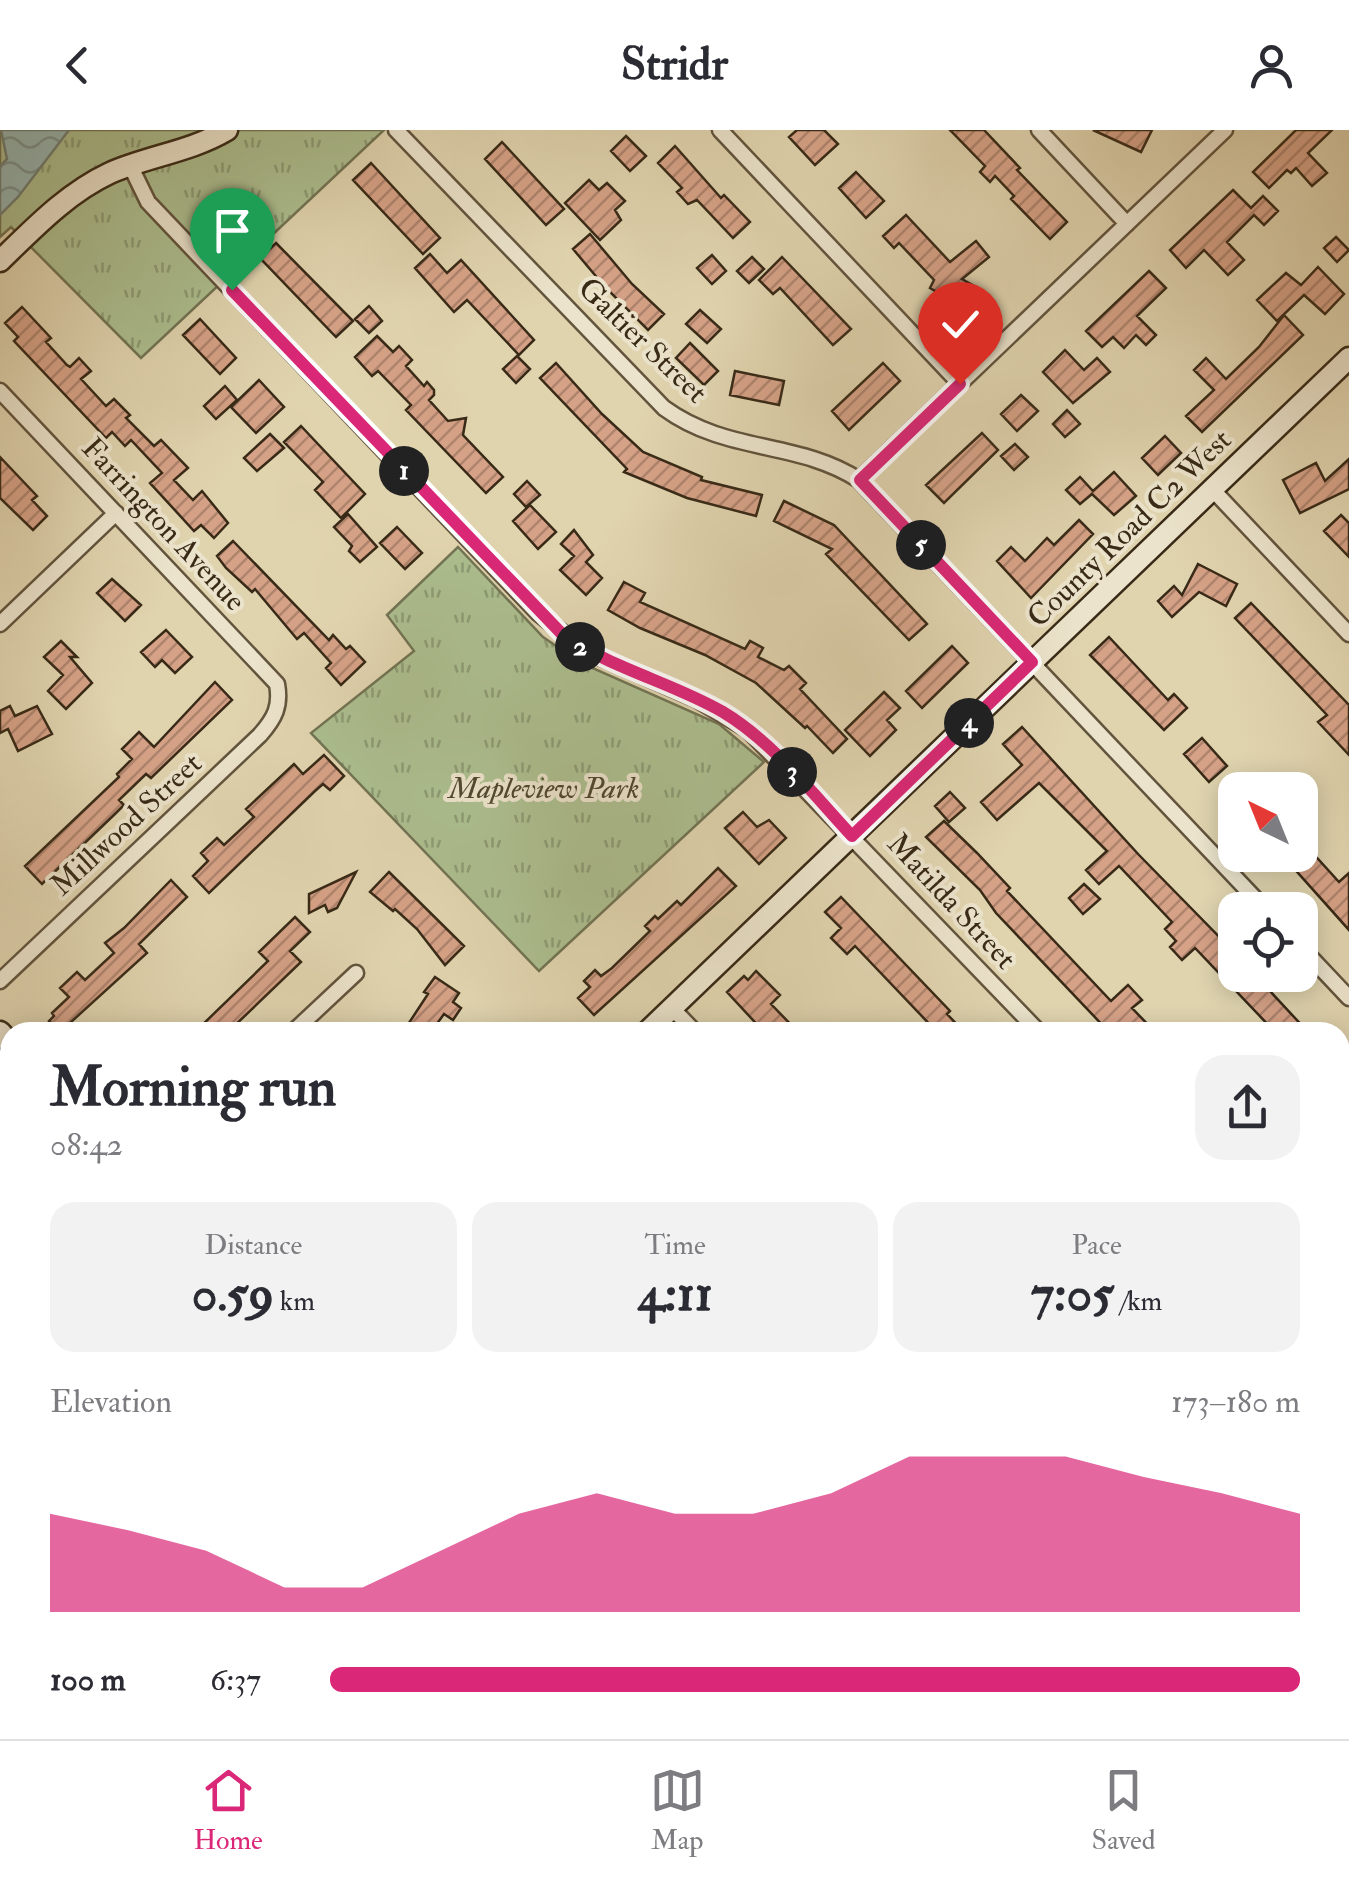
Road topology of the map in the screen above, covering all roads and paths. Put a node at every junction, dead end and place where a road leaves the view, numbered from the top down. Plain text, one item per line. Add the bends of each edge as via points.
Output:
1 (227, 130) edge
2 (396, 130) edge
3 (720, 130) edge
4 (1039, 130) edge
5 (1225, 130) edge
6 (130, 165) junction
7 (1128, 224) junction
8 (0, 261) edge
9 (1349, 358) edge
10 (960, 384) junction
11 (0, 391) edge
12 (860, 480) junction
13 (1212, 490) junction
14 (116, 513) junction
15 (0, 624) edge
16 (1349, 634) edge
17 (1032, 662) junction
18 (280, 700) joint
19 (852, 836) junction
20 (1249, 892) edge
21 (1318, 965) edge
22 (356, 973) dead end
23 (0, 981) edge
24 (1349, 998) edge
25 (672, 1008) junction
26 (304, 1022) edge
27 (657, 1022) edge
28 (685, 1022) edge
29 (1029, 1022) edge

1 - 6 street
2 - 12 street, Galtier Street via 664,408 708,434 820,460
3 - 10 street
4 - 7 street
5 - 7 street
6 - 8 street via 75,193
6 - 19 street, Matilda Street via 148,202 538,613 586,651 747,728
7 - 10 street
9 - 13 street, County Road C2 West
10 - 12 street
11 - 14 street, Farrington Avenue
12 - 17 street, Galtier Street
13 - 16 street
13 - 17 street, County Road C2 West
14 - 15 street
14 - 18 street, Farrington Avenue via 278,684
17 - 19 street, County Road C2 West
17 - 20 street, Galtier Street
18 - 23 street, Millwood Street via 260,734
19 - 25 street, County Road C2 West
19 - 29 street, Matilda Street
21 - 24 street
22 - 26 street
25 - 27 street, County Road C2 West
25 - 28 street

